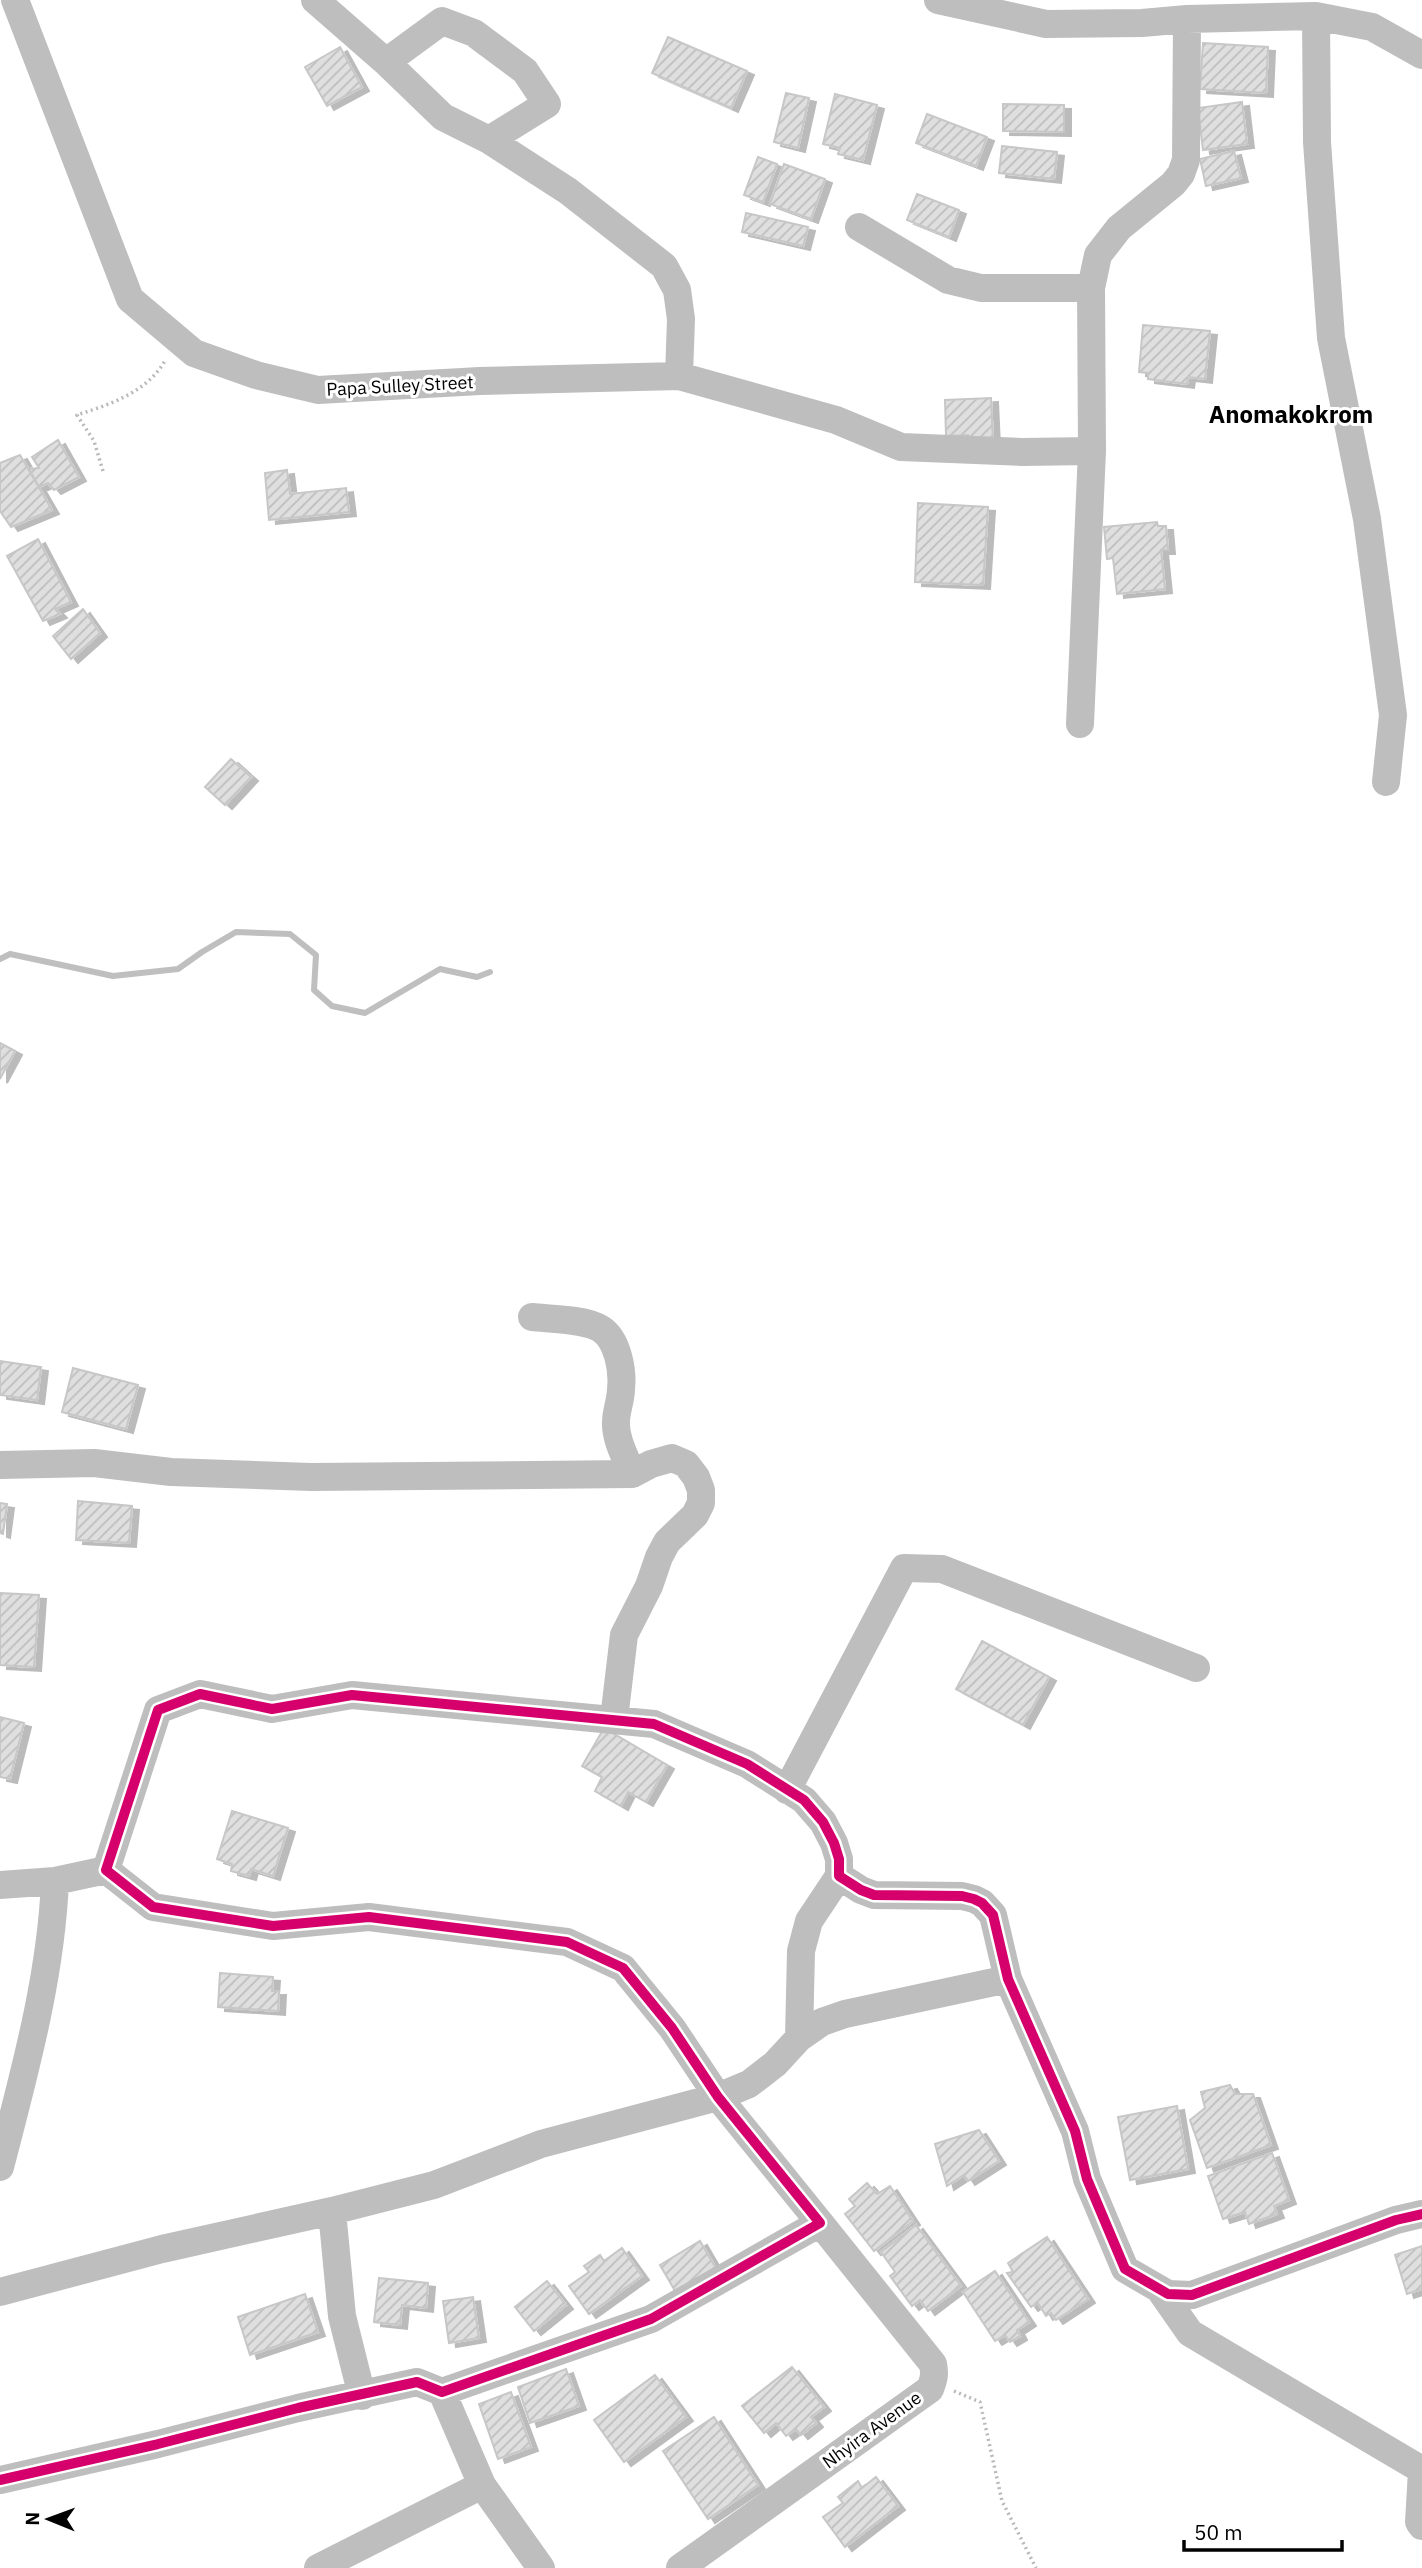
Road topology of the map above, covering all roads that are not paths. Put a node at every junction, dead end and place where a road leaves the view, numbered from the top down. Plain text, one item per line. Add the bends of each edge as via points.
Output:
1 (15, 0) edge
2 (315, 0) edge
3 (938, 0) edge
4 (1316, 16) junction
5 (1187, 19) junction
6 (1422, 55) edge
7 (386, 62) junction
8 (489, 140) junction
9 (859, 227) dead end
10 (1091, 288) junction
11 (679, 376) junction
12 (1092, 451) junction
13 (1080, 724) dead end
14 (1386, 782) dead end
15 (531, 1317) dead end
16 (0, 1465) edge
17 (632, 1474) junction
18 (1196, 1668) dead end
19 (614, 1719) junction
20 (787, 1790) junction
21 (106, 1870) junction
22 (839, 1877) junction
23 (55, 1881) junction
24 (0, 1885) edge
25 (1008, 1979) junction
26 (799, 2038) junction
27 (718, 2097) junction
28 (0, 2167) edge
29 (332, 2211) junction
30 (1422, 2214) edge
31 (820, 2223) junction
32 (1160, 2290) junction
33 (0, 2292) edge
34 (442, 2392) junction
35 (362, 2396) junction
36 (1422, 2470) edge
37 (0, 2480) edge
38 (482, 2485) junction
39 (1422, 2526) edge
40 (318, 2568) edge
41 (541, 2568) edge
42 (680, 2568) edge

1 - 11 street, Papa Sulley Street via 130,299 194,353 317,390
2 - 7 street
3 - 5 street via 1046,24
4 - 5 street
4 - 6 street via 1373,27
4 - 14 street via 1317,142 1331,338 1367,519 1393,715
5 - 10 street via 1186,160 1173,184 1119,228 1098,255
7 - 8 street via 443,117
7 - 8 street via 442,21 474,33 525,71 547,104
8 - 11 street via 568,191 664,266 677,290 681,319
9 - 10 street via 948,280 981,288
10 - 12 street
11 - 12 street, Papa Sulley Street via 836,420 901,447
12 - 13 street
15 - 17 street via 590,1324 611,1339 621,1374 617,1433
16 - 17 street via 94,1463 171,1472 312,1477
17 - 19 street via 672,1458 686,1464 696,1476 701,1503 667,1542 624,1634
18 - 20 street via 943,1569 904,1568
19 - 20 street via 654,1724 747,1764
19 - 21 street via 352,1695 272,1709 200,1694 158,1710
20 - 22 street via 804,1800 823,1822 836,1851
21 - 23 street
21 - 27 street, Nhyira Avenue via 153,1907 273,1926 369,1917 567,1942 622,1968 672,2028
22 - 25 street via 874,1895 962,1896 982,1903 993,1915
22 - 26 street via 809,1922 801,1951
23 - 24 street
23 - 28 street via 51,1939 26,2069
25 - 26 street via 845,2014 822,2022
25 - 32 street via 1075,2131 1087,2179 1125,2269
26 - 27 street via 749,2084
27 - 29 street via 541,2144 434,2185
27 - 31 street, Nhyira Avenue
29 - 33 street
29 - 35 street via 344,2329
30 - 32 street via 1192,2295
31 - 34 street via 651,2319
31 - 42 street, Nhyira Avenue via 933,2364 933,2382 930,2389
32 - 36 street via 1190,2333
34 - 35 street via 417,2382
34 - 38 street
35 - 37 street
36 - 39 street
38 - 40 street
38 - 41 street

